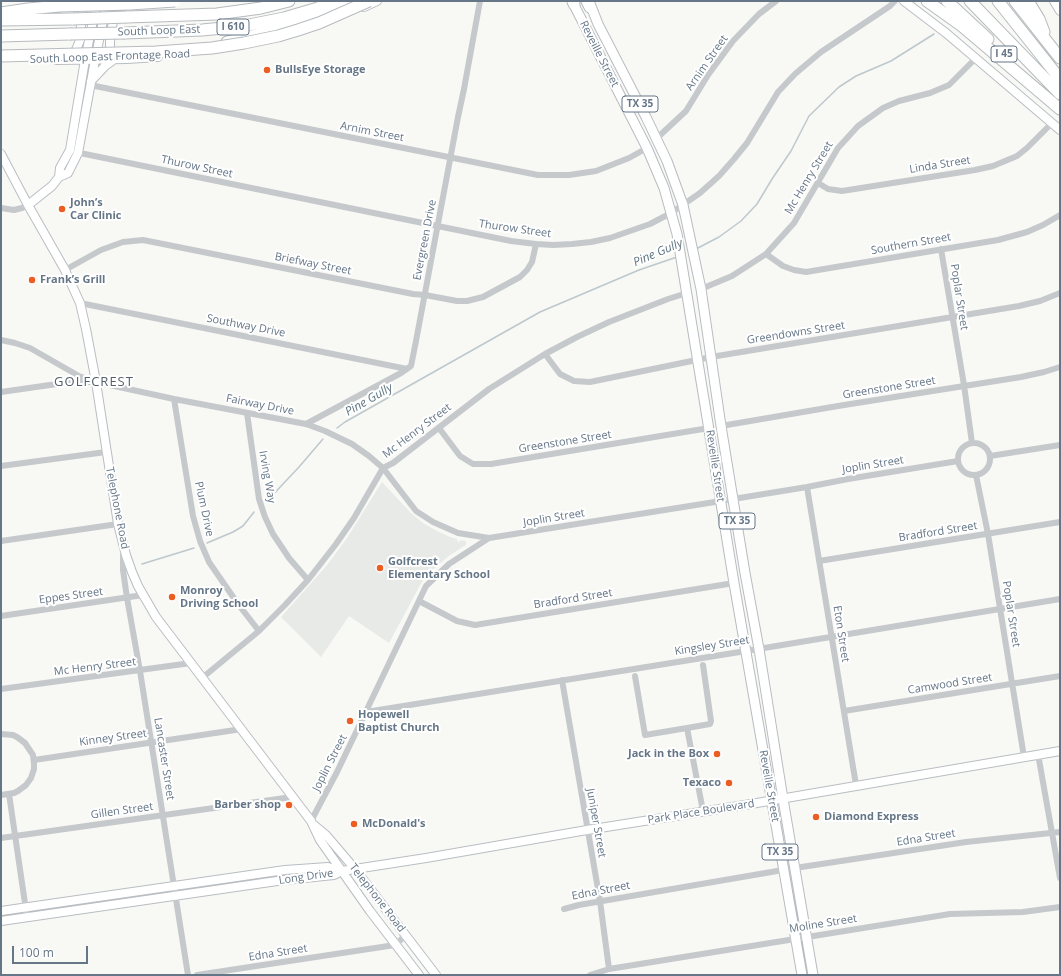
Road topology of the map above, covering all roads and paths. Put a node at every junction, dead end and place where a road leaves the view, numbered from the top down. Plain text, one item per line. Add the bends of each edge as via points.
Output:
1 (80, 1) edge
2 (97, 1) edge
3 (107, 1) edge
4 (119, 1) edge
5 (175, 1) edge
6 (289, 1) edge
7 (337, 1) edge
8 (347, 1) edge
9 (369, 1) edge
10 (377, 1) edge
11 (480, 1) edge
12 (776, 1) edge
13 (895, 1) edge
14 (904, 1) edge
15 (927, 1) edge
16 (947, 1) edge
17 (970, 1) edge
18 (998, 1) edge
19 (1015, 1) edge
20 (1028, 1) edge
21 (1054, 1) edge
22 (573, 2) edge
23 (589, 3) edge
24 (1060, 11) edge
25 (1, 13) edge
26 (1, 20) edge
27 (1, 36) edge
28 (1048, 42) junction
29 (1, 56) edge
30 (168, 56) junction
31 (976, 58) junction
32 (1060, 58) edge
33 (115, 59) junction
34 (68, 60) junction
35 (85, 60) junction
36 (95, 60) junction
37 (1, 61) edge
38 (625, 76) junction
39 (82, 78) junction
40 (1060, 80) edge
41 (91, 83) junction
42 (615, 86) junction
43 (1060, 94) edge
44 (1060, 108) edge
45 (1052, 123) junction
46 (1060, 130) edge
47 (657, 138) junction
48 (647, 148) junction
49 (70, 150) junction
50 (78, 153) junction
51 (1, 154) edge
52 (451, 158) junction
53 (59, 177) junction
54 (818, 183) junction
55 (28, 205) junction
56 (683, 205) junction
57 (1, 208) edge
58 (671, 213) junction
59 (1060, 215) edge
60 (438, 226) junction
61 (536, 244) junction
62 (941, 249) junction
63 (766, 254) junction
64 (65, 270) junction
65 (701, 290) junction
66 (687, 293) junction
67 (1060, 293) edge
68 (425, 295) junction
69 (80, 303) junction
70 (952, 318) junction
71 (1, 340) edge
72 (545, 354) junction
73 (711, 357) junction
74 (698, 360) junction
75 (1060, 367) edge
76 (408, 368) junction
77 (96, 382) junction
78 (964, 386) junction
79 (1, 392) edge
80 (174, 399) junction
81 (247, 413) junction
82 (306, 424) junction
83 (722, 426) junction
84 (439, 428) junction
85 (709, 428) junction
86 (972, 443) junction
87 (1060, 445) edge
88 (106, 452) junction
89 (990, 456) junction
90 (958, 461) junction
91 (1, 466) edge
92 (383, 468) junction
93 (976, 475) junction
94 (807, 487) junction
95 (733, 499) junction
96 (721, 501) junction
97 (1060, 522) edge
98 (118, 524) junction
99 (988, 534) junction
100 (489, 538) junction
101 (1, 541) edge
102 (124, 546) junction
103 (819, 561) junction
104 (308, 580) junction
105 (734, 583) junction
106 (143, 595) junction
107 (127, 598) junction
108 (1060, 599) edge
109 (419, 601) junction
110 (1000, 609) junction
111 (1, 616) edge
112 (259, 631) junction
113 (832, 637) junction
114 (759, 649) junction
115 (746, 651) junction
116 (191, 663) junction
117 (703, 665) dead end
118 (140, 671) junction
119 (635, 676) dead end
120 (1060, 676) edge
121 (202, 678) junction
122 (562, 680) junction
123 (1012, 684) junction
124 (1, 689) edge
125 (844, 711) junction
126 (366, 712) junction
127 (687, 728) junction
128 (242, 730) junction
129 (1, 734) edge
130 (152, 743) junction
131 (1060, 751) edge
132 (1038, 754) junction
133 (1024, 757) junction
134 (34, 760) junction
135 (856, 785) junction
136 (9, 794) junction
137 (1, 795) edge
138 (292, 797) junction
139 (783, 798) junction
140 (771, 800) junction
141 (703, 811) junction
142 (162, 816) junction
143 (312, 823) junction
144 (587, 830) junction
145 (1060, 832) edge
146 (1052, 833) junction
147 (15, 836) junction
148 (1, 838) edge
149 (795, 868) junction
150 (355, 869) junction
151 (783, 870) junction
152 (342, 871) junction
153 (255, 874) junction
154 (1060, 878) edge
155 (256, 885) junction
156 (174, 886) junction
157 (100, 896) junction
158 (176, 896) junction
159 (600, 901) junction
160 (26, 907) junction
161 (101, 907) junction
162 (1060, 907) edge
163 (564, 909) dead end
164 (1, 911) edge
165 (27, 917) junction
166 (1, 921) edge
167 (406, 935) junction
168 (806, 937) junction
169 (795, 938) junction
170 (396, 945) junction
171 (609, 969) junction
172 (188, 975) edge
173 (197, 975) edge
174 (419, 975) edge
175 (436, 975) edge
176 (590, 975) edge
177 (802, 975) edge
178 (813, 975) edge

1 - 34 main road via 80,40
2 - 35 main road
3 - 36 main road
4 - 33 main road via 115,7 110,41 110,51
5 - 25 highway, bridge via 59,6
6 - 26 highway, South Loop East / I 610, bridge via 217,14
7 - 27 highway, South Loop East / I 610, bridge via 284,18 244,26 202,30
8 - 30 highway via 342,8 281,29
9 - 29 highway, bridge via 339,15 278,36 205,49
10 - 30 main road, South Loop East Frontage Road via 319,26 271,41 214,52
11 - 52 street, Evergreen Drive
12 - 47 street, Arnim Street via 759,14 733,41 686,111
13 - 56 street, Thurow Street via 821,52 795,74 778,92 746,143 725,170
14 - 31 main road
15 - 44 highway via 962,26
16 - 44 highway, I 45
17 - 43 highway
18 - 40 highway, I 45
19 - 28 highway
20 - 28 highway
21 - 24 main road
22 - 42 main road, Reveille Street / TX 35
23 - 38 main road, Reveille Street / TX 35
28 - 32 highway
30 - 33 main road, South Loop East Frontage Road
31 - 45 main road
31 - 54 street, Mc Henry Street via 940,90 899,101 870,116 838,148
33 - 36 main road, South Loop East Frontage Road
33 - 41 main road via 105,66
34 - 35 main road, South Loop East Frontage Road
34 - 37 main road, South Loop East Frontage Road
34 - 39 main road via 78,68
35 - 36 main road, South Loop East Frontage Road
35 - 39 main road
36 - 41 main road
38 - 42 main road
38 - 47 main road, Reveille Street / TX 35
39 - 49 main road
41 - 50 main road
41 - 52 street, Arnim Street
42 - 48 main road, Reveille Street / TX 35
45 - 46 main road
45 - 54 street, Linda Street via 1017,156 993,166 842,191 828,189
47 - 56 main road, Reveille Street / TX 35
48 - 52 street, Arnim Street via 629,158 596,170 569,175 538,175
48 - 58 main road, Reveille Street / TX 35
49 - 50 street, Thurow Street
49 - 53 main road via 60,168
50 - 53 main road via 68,173
50 - 60 street, Thurow Street
51 - 55 main road, Telephone Road
52 - 60 street, Evergreen Drive
53 - 55 main road
54 - 63 street, Mc Henry Street via 794,222
55 - 57 street via 14,210
55 - 64 main road, Telephone Road
56 - 58 street, Thurow Street
56 - 65 main road, Reveille Street / TX 35
58 - 61 street, Thurow Street via 642,227 601,240 572,244
58 - 66 main road, Reveille Street / TX 35
59 - 62 street, Southern Street via 1016,236
60 - 61 street, Thurow Street
60 - 68 street, Evergreen Drive
61 - 68 street, Briefway Street via 532,262 523,274 483,298 462,301
62 - 63 street, Southern Street via 806,272 782,266
62 - 70 street, Poplar Street
63 - 65 street, Mc Henry Street via 732,276
64 - 68 street, Briefway Street via 101,250 124,242 143,240
64 - 69 main road, Telephone Road
65 - 73 main road, Reveille Street / TX 35
66 - 72 street, Mc Henry Street via 609,322
66 - 74 main road, Reveille Street / TX 35
67 - 70 street, Greendowns Street via 1019,306
68 - 76 street, Evergreen Drive via 412,362
69 - 76 street, Southway Drive
69 - 77 main road, Telephone Road
70 - 73 street, Greendowns Street
70 - 78 street, Poplar Street
71 - 77 street, Fairway Drive via 30,348 79,376
72 - 74 street, Greendowns Street via 560,374 574,381 590,382
72 - 84 street, Mc Henry Street via 489,389
73 - 74 street, Greendowns Street
73 - 83 main road, Reveille Street / TX 35
74 - 85 main road, Reveille Street / TX 35
75 - 78 street, Greenstone Street via 1021,377
76 - 82 street
77 - 79 street via 71,382
77 - 80 street, Fairway Drive
77 - 88 main road, Telephone Road
78 - 83 street, Greenstone Street
78 - 86 street, Poplar Street
80 - 81 street, Fairway Drive
80 - 112 street, Plum Drive via 193,516 200,541 209,562
81 - 82 street, Fairway Drive
81 - 104 street, Irving Way via 259,499 265,517 289,558
82 - 92 street, Fairway Drive via 352,444
83 - 95 main road, Reveille Street / TX 35
84 - 85 street, Greenstone Street via 460,456 473,464 491,464
84 - 92 street, Mc Henry Street
85 - 96 main road, Reveille Street / TX 35
86 - 89 street via 980,444 987,449
86 - 90 street via 964,446 959,453
87 - 89 street
88 - 91 street
88 - 98 main road, Telephone Road
89 - 93 street via 989,465
90 - 93 street via 961,469 968,474
90 - 94 street, Joplin Street
92 - 100 street, Fairway Drive via 416,510 433,522 458,532
92 - 104 street, Mc Henry Street via 354,518
93 - 99 street, Poplar Street
94 - 95 street, Joplin Street
94 - 103 street, Eton Street
95 - 96 street, Joplin Street
95 - 114 main road, Reveille Street / TX 35
96 - 100 street, Joplin Street
96 - 105 main road, Reveille Street / TX 35
97 - 99 street, Bradford Street
98 - 101 street
98 - 102 main road, Telephone Road
99 - 103 street, Bradford Street
99 - 110 street, Poplar Street
100 - 109 street, Joplin Street via 449,564 426,586
102 - 106 main road, Telephone Road
102 - 107 street, Lancaster Street via 123,570
103 - 113 street, Eton Street
104 - 112 street, Mc Henry Street
105 - 109 street, Bradford Street via 475,625 457,621
105 - 115 main road, Reveille Street / TX 35
106 - 107 street, Eppes Street
106 - 116 main road, Telephone Road via 156,617
107 - 111 street, Eppes Street
107 - 118 street, Lancaster Street
108 - 110 street, Kingsley Street
109 - 126 street, Joplin Street
110 - 113 street, Kingsley Street
110 - 123 street, Poplar Street
112 - 121 street, Mc Henry Street
113 - 114 street, Kingsley Street
113 - 125 street, Eton Street
114 - 115 street, Kingsley Street
114 - 139 main road, Reveille Street / TX 35
115 - 122 street, Kingsley Street
115 - 140 main road, Reveille Street / TX 35
116 - 118 street, Mc Henry Street
116 - 121 main road, Telephone Road
117 - 127 street via 712,721 710,724
118 - 124 street, Mc Henry Street
118 - 130 street, Lancaster Street
119 - 127 street via 645,735
120 - 123 street, Camwood Street
121 - 128 main road, Telephone Road
122 - 126 street, Kingsley Street
122 - 144 street, Juniper Street
123 - 125 street, Camwood Street
123 - 133 street, Poplar Street
125 - 135 street, Eton Street
126 - 143 street, Joplin Street
127 - 141 street
128 - 130 street, Kinney Street
128 - 138 main road, Telephone Road
129 - 134 street via 13,735 22,740 28,746
130 - 134 street, Kinney Street
130 - 142 street, Lancaster Street
131 - 132 main road, Park Place Boulevard
132 - 133 main road, Park Place Boulevard
132 - 146 street
133 - 135 main road, Park Place Boulevard
134 - 136 street via 34,769 28,782 22,789
135 - 139 main road, Park Place Boulevard
136 - 137 street
136 - 147 street
138 - 142 street, Gillen Street
138 - 143 main road, Telephone Road
139 - 140 main road, Park Place Boulevard
139 - 149 main road, Reveille Street / TX 35
140 - 141 main road, Park Place Boulevard
140 - 151 main road, Reveille Street / TX 35
141 - 144 main road, Park Place Boulevard
142 - 147 street, Gillen Street
142 - 156 street, Lancaster Street
143 - 150 main road, Telephone Road via 326,834
143 - 152 main road, Telephone Road via 320,840
144 - 150 main road, Park Place Boulevard
144 - 159 street, Juniper Street
145 - 146 street, Edna Street
146 - 149 street, Edna Street via 966,842
146 - 154 street
147 - 148 street, Gillen Street
147 - 160 street
149 - 168 main road, Reveille Street / TX 35
150 - 152 main road, Park Place Boulevard
150 - 167 main road, Telephone Road
151 - 159 street, Edna Street
151 - 169 main road, Reveille Street / TX 35
152 - 153 main road, Long Drive via 328,867
152 - 155 main road, Long Drive via 334,875
152 - 170 main road, Telephone Road
153 - 155 main road
153 - 156 main road, Long Drive
155 - 158 main road, Long Drive
156 - 157 main road, Long Drive
156 - 158 street, Lancaster Street
157 - 160 main road, Long Drive
157 - 161 main road
158 - 161 main road, Long Drive
158 - 172 street, Lancaster Street
159 - 163 street, Edna Street
159 - 171 street, Juniper Street
160 - 164 main road, Long Drive
160 - 165 street
161 - 165 main road, Long Drive
162 - 168 street, Moline Street via 1023,912 950,914
165 - 166 main road, Long Drive
167 - 170 street
167 - 175 main road, Telephone Road
168 - 169 street, Moline Street
168 - 178 main road, Reveille Street / TX 35
169 - 171 street, Moline Street
169 - 177 main road, Reveille Street / TX 35
170 - 173 street, Edna Street
170 - 174 main road, Telephone Road
171 - 176 street, Moline Street

